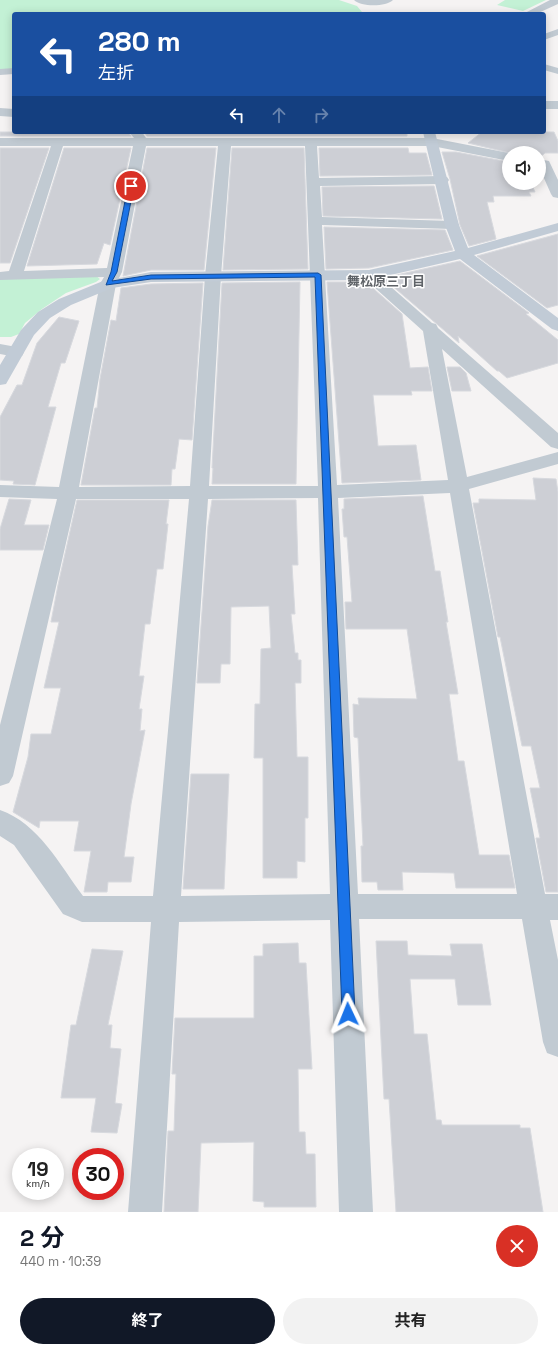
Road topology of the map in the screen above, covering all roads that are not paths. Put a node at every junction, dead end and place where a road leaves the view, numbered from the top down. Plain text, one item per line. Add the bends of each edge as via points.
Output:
1 (359, 0) edge
2 (388, 0) edge
3 (558, 0) edge
4 (532, 12) edge
5 (558, 32) edge
6 (546, 36) edge
7 (546, 68) edge
8 (12, 71) edge
9 (558, 71) edge
10 (0, 72) edge
11 (546, 105) edge
12 (558, 105) edge
13 (0, 112) edge
14 (12, 112) edge
15 (137, 137) edge
16 (431, 137) edge
17 (0, 142) edge
18 (58, 142) junction
19 (225, 142) junction
20 (311, 142) junction
21 (502, 155) edge
22 (546, 163) edge
23 (558, 164) edge
24 (546, 171) edge
25 (442, 180) junction
26 (313, 182) junction
27 (558, 194) edge
28 (314, 221) junction
29 (452, 224) junction
30 (558, 227) edge
31 (463, 254) junction
32 (318, 275) junction
33 (7, 276) edge
34 (213, 276) junction
35 (369, 276) junction
36 (111, 278) junction
37 (558, 326) edge
38 (430, 327) junction
39 (0, 349) edge
40 (16, 352) junction
41 (0, 380) edge
42 (558, 443) edge
43 (558, 458) edge
44 (458, 486) junction
45 (0, 491) edge
46 (328, 492) junction
47 (68, 493) junction
48 (199, 493) junction
49 (0, 776) edge
50 (0, 821) edge
51 (546, 906) edge
52 (344, 907) junction
53 (166, 910) junction
54 (558, 1042) edge
55 (145, 1212) edge
56 (356, 1212) edge

1 - 2 street
3 - 4 street
5 - 6 street
7 - 9 street
8 - 10 street
11 - 12 street
13 - 14 street
15 - 18 street
15 - 19 street
15 - 36 street
16 - 20 street
16 - 21 street
16 - 25 street
17 - 18 street
18 - 33 street
19 - 20 street
19 - 34 street
20 - 26 street
22 - 23 street
24 - 27 street
25 - 26 street
25 - 29 street
26 - 28 street
28 - 29 street
28 - 32 street
29 - 31 street
30 - 31 street
31 - 35 street
31 - 37 street
32 - 34 street
32 - 35 street
32 - 46 street
33 - 36 street
34 - 36 street
34 - 48 street
35 - 38 street
36 - 40 street via 44,315 27,333
36 - 47 street
38 - 42 street
38 - 44 street
39 - 40 street
40 - 41 street
43 - 44 street
44 - 46 street
44 - 51 street
45 - 47 street
46 - 48 street
46 - 52 street
47 - 48 street
47 - 49 street
48 - 53 street
50 - 53 street via 23,837 73,905 82,909
51 - 52 street
51 - 54 street
52 - 53 street
52 - 56 street
53 - 55 street

